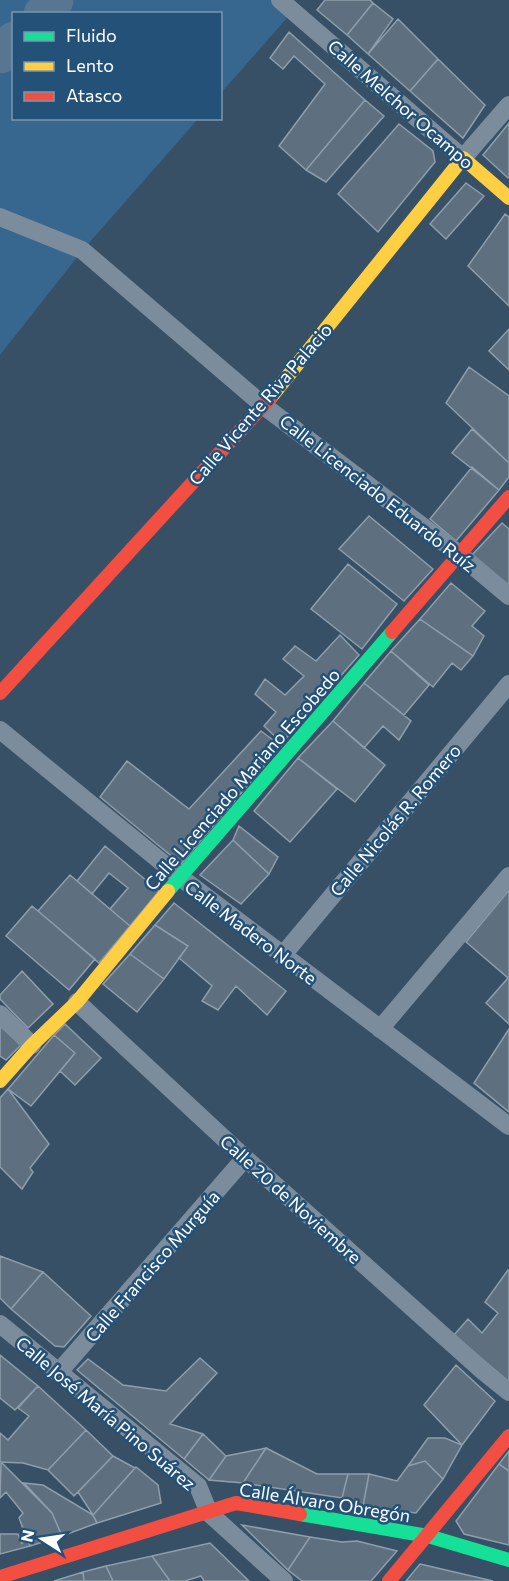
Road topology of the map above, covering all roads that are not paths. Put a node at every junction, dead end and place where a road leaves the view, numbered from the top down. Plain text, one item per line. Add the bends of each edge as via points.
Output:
1 (292, 3) edge
2 (509, 105) edge
3 (463, 158) junction
4 (509, 198) edge
5 (0, 217) edge
6 (264, 406) junction
7 (509, 497) edge
8 (459, 554) junction
9 (509, 596) edge
10 (509, 684) edge
11 (0, 693) edge
12 (0, 730) edge
13 (509, 876) edge
14 (180, 877) junction
15 (282, 956) junction
16 (77, 1002) junction
17 (0, 1014) edge
18 (380, 1029) junction
19 (32, 1045) junction
20 (0, 1081) edge
21 (509, 1126) edge
22 (245, 1158) junction
23 (0, 1324) edge
24 (58, 1373) junction
25 (509, 1392) edge
26 (509, 1436) edge
27 (209, 1513) junction
28 (428, 1536) junction
29 (509, 1560) edge
30 (0, 1577) edge
31 (284, 1581) edge
32 (389, 1581) edge

1 - 3 street, Calle Melchor Ocampo
2 - 3 street, Calle Vicente Riva Palacio
3 - 4 main road, Calle Melchor Ocampo
3 - 6 main road, Calle Vicente Riva Palacio
5 - 6 street, Calle Licenciado Eduardo Ruíz via 82,250
6 - 8 street, Calle Licenciado Eduardo Ruíz
6 - 11 main road, Calle Vicente Riva Palacio
7 - 8 main road, Calle Licenciado Mariano Escobedo
8 - 9 street, Calle Licenciado Eduardo Ruíz
8 - 14 main road, Calle Licenciado Mariano Escobedo
10 - 15 street, Calle Nicolás R. Romero
12 - 14 street, Calle Madero Norte
13 - 18 street
14 - 15 street, Calle Madero Norte
14 - 16 main road, Calle Licenciado Mariano Escobedo
15 - 18 street, Calle Madero Norte
16 - 19 main road, Calle Licenciado Mariano Escobedo
16 - 22 street, Calle 20 de Noviembre
17 - 19 street
18 - 21 street, Calle Madero Norte
19 - 20 main road, Calle Licenciado Mariano Escobedo
22 - 24 street, Calle Francisco Murguía
22 - 25 street, Calle 20 de Noviembre
23 - 24 street, Calle José María Pino Suárez
24 - 27 street, Calle José María Pino Suárez via 198,1486
26 - 28 main road
27 - 28 main road, Calle Álvaro Obregón via 236,1503
27 - 30 main road, Calle Álvaro Obregón
27 - 31 street, Calle José María Pino Suárez
28 - 29 main road, Calle Álvaro Obregón
28 - 32 main road

